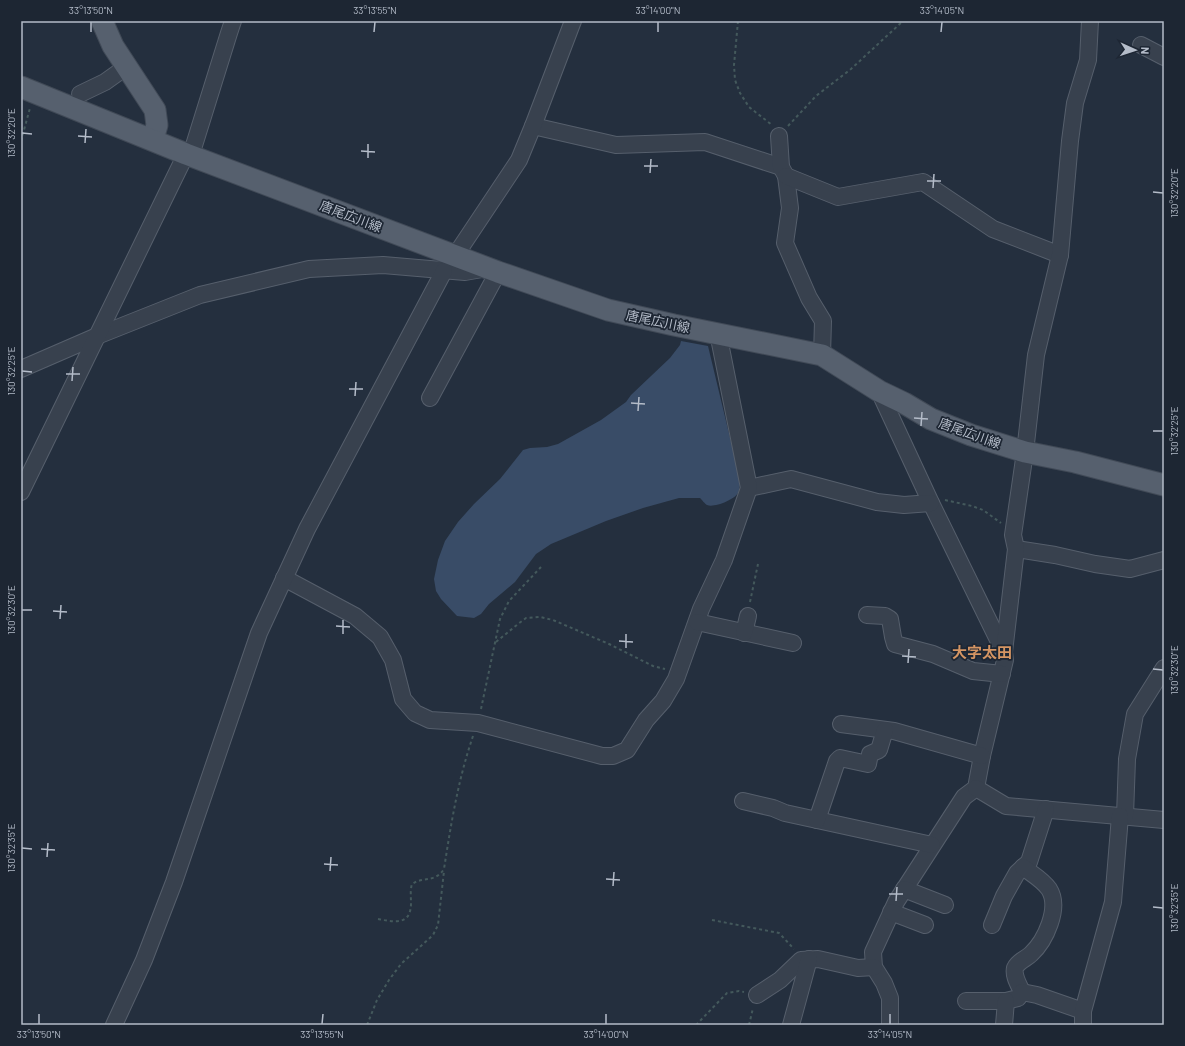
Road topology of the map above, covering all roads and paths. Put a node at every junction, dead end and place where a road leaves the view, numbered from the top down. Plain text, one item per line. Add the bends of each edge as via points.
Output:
1 (102, 21) edge
2 (233, 21) edge
3 (573, 21) edge
4 (738, 21) edge
5 (903, 21) edge
6 (1090, 21) edge
7 (1141, 45) dead end
8 (1164, 57) edge
9 (126, 67) junction
10 (28, 89) edge
11 (80, 94) dead end
12 (533, 126) junction
13 (779, 136) junction
14 (153, 140) junction
15 (21, 142) edge
16 (188, 154) junction
17 (784, 171) junction
18 (1060, 255) junction
19 (449, 263) junction
20 (493, 270) junction
21 (718, 333) junction
22 (97, 336) junction
23 (822, 355) junction
24 (21, 369) edge
25 (879, 391) junction
26 (430, 398) dead end
27 (1025, 452) junction
28 (1164, 486) edge
29 (749, 488) junction
30 (21, 492) edge
31 (930, 499) junction
32 (1014, 542) junction
33 (1164, 560) edge
34 (758, 564) dead end
35 (540, 567) dead end
36 (284, 578) junction
37 (867, 615) dead end
38 (748, 616) joint
39 (696, 622) junction
40 (744, 633) junction
41 (495, 643) junction
42 (793, 643) dead end
43 (1004, 652) junction
44 (1164, 668) edge
45 (678, 673) junction
46 (1002, 674) junction
47 (478, 723) junction
48 (841, 724) dead end
49 (885, 730) junction
50 (982, 756) junction
51 (976, 788) junction
52 (743, 800) dead end
53 (1046, 809) junction
54 (1122, 816) junction
55 (817, 820) junction
56 (1164, 820) edge
57 (932, 846) junction
58 (1023, 867) junction
59 (444, 869) junction
60 (904, 889) junction
61 (945, 904) dead end
62 (891, 912) junction
63 (378, 919) dead end
64 (712, 920) dead end
65 (925, 925) dead end
66 (992, 925) dead end
67 (807, 959) junction
68 (874, 967) junction
69 (1022, 992) junction
70 (757, 995) junction
71 (966, 1001) dead end
72 (1006, 1001) junction
73 (1083, 1018) edge
74 (114, 1025) edge
75 (367, 1025) edge
76 (696, 1025) edge
77 (749, 1025) edge
78 (791, 1025) edge
79 (890, 1025) edge
80 (1004, 1025) edge

1 - 9 main road
2 - 16 street
3 - 12 street
4 - 13 path via 735,80 749,106 770,123
5 - 13 path via 852,69 816,96
6 - 18 street via 1088,60 1075,103 1070,141
7 - 8 street
9 - 11 street via 106,82
9 - 14 main road via 155,110 157,125
10 - 14 main road, 唐尾広川線
10 - 15 path
12 - 17 street via 616,145 705,142
12 - 19 street via 519,160
13 - 17 street
14 - 16 main road, 唐尾広川線
16 - 19 main road, 唐尾広川線
16 - 22 street
17 - 18 street via 838,197 923,182 993,229
17 - 23 street via 790,208 785,243 809,298 823,321
18 - 27 street via 1036,355
19 - 20 main road, 唐尾広川線
19 - 22 street via 309,269 200,295
19 - 36 street via 307,529
20 - 21 main road, 唐尾広川線 via 608,310
20 - 26 street
21 - 23 main road, 唐尾広川線
21 - 29 street
22 - 24 street
22 - 30 street
23 - 25 main road, 唐尾広川線
25 - 27 main road, 唐尾広川線 via 931,419
25 - 31 street
27 - 28 main road, 唐尾広川線 via 1075,462
27 - 32 street
29 - 31 street via 791,479 877,502 904,505
29 - 39 street via 724,560
31 - 32 path via 983,510 1008,529
31 - 43 street
32 - 33 street via 1054,555 1130,569
32 - 43 street
34 - 38 path
35 - 41 path via 508,601 500,620
36 - 47 street via 354,616 380,637 393,660 403,699 415,713 430,720
36 - 74 street via 259,634 174,882 144,960
37 - 46 street via 885,616 890,619 895,644 932,654 973,671
38 - 40 street
39 - 40 street
39 - 45 street
40 - 42 street
41 - 45 path via 526,618 540,617 609,644 653,666
41 - 47 path
43 - 46 street
44 - 54 street via 1135,714 1127,759
45 - 47 street via 663,701 646,720 627,750 613,756 602,756
46 - 50 street
47 - 59 path via 455,800
48 - 49 street
49 - 50 street
49 - 55 street via 878,750 870,754 868,764 840,758 837,761
50 - 51 street
51 - 53 street via 1006,806
51 - 57 street via 964,797
52 - 55 street
53 - 54 street
53 - 58 street via 1030,862
54 - 56 street
54 - 73 street via 1112,902
55 - 57 street
57 - 60 street
58 - 66 street via 1004,896
58 - 69 street via 1049,890 1052,917 1046,936 1015,969
59 - 63 path via 441,875 412,884 411,906 406,919 400,922
59 - 75 path via 438,925 433,935 401,964 389,980
60 - 61 street
60 - 62 street
62 - 65 street
62 - 68 street via 873,952
64 - 67 path via 779,933
67 - 68 street via 858,968
67 - 70 street via 801,960 780,980
67 - 78 street
68 - 79 street via 884,982 890,998
69 - 72 street via 1018,998
69 - 73 street via 1037,995
70 - 76 path via 739,991 727,993
70 - 77 path
71 - 72 street
72 - 80 street

